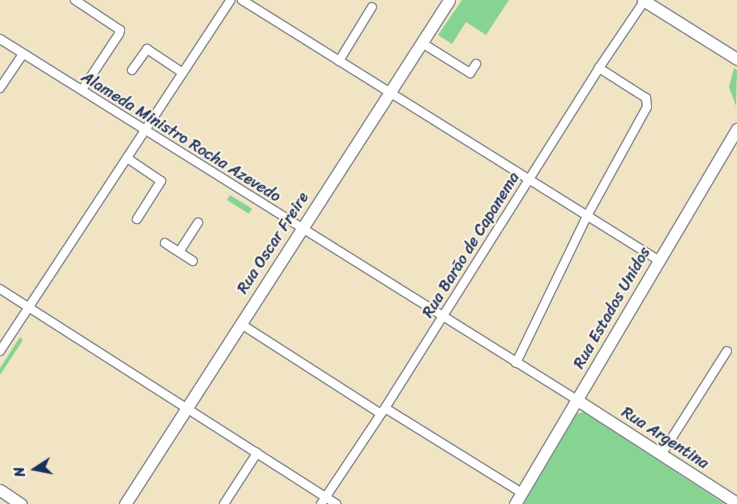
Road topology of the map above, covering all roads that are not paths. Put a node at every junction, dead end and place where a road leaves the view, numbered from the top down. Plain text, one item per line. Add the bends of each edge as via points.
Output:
1 (75, 0) edge
2 (231, 0) edge
3 (242, 0) edge
4 (449, 0) edge
5 (644, 0) edge
6 (372, 7) dead end
7 (0, 39) edge
8 (422, 43) junction
9 (23, 54) junction
10 (737, 59) edge
11 (339, 61) junction
12 (476, 64) dead end
13 (599, 68) junction
14 (132, 70) dead end
15 (183, 73) junction
16 (0, 88) edge
17 (82, 90) junction
18 (390, 92) junction
19 (145, 130) junction
20 (735, 134) edge
21 (127, 158) junction
22 (529, 178) junction
23 (587, 216) junction
24 (137, 219) dead end
25 (198, 223) dead end
26 (301, 229) junction
27 (165, 243) dead end
28 (179, 252) junction
29 (193, 261) dead end
30 (659, 261) junction
31 (0, 289) edge
32 (29, 308) junction
33 (442, 317) junction
34 (241, 324) junction
35 (0, 351) edge
36 (727, 351) dead end
37 (516, 363) junction
38 (577, 400) junction
39 (187, 408) junction
40 (383, 411) junction
41 (257, 453) junction
42 (661, 455) junction
43 (0, 490) edge
44 (522, 493) junction
45 (323, 501) edge
46 (737, 503) edge
47 (21, 504) edge
48 (125, 504) edge
49 (224, 504) edge
50 (336, 504) edge
51 (515, 504) edge

1 - 17 street via 120,30
2 - 15 street
3 - 11 street
4 - 8 street, Rua Oscar Freire
5 - 10 street
5 - 13 street, Rua Barão de Capanema
6 - 11 street
7 - 9 street, Alameda Ministro Rocha Azevedo
8 - 12 street via 470,73
8 - 18 street, Rua Oscar Freire
9 - 16 street
9 - 17 street, Alameda Ministro Rocha Azevedo
11 - 18 street
13 - 22 street, Rua Barão de Capanema
13 - 23 street via 648,102
14 - 15 street via 147,49
15 - 19 street
17 - 19 street, Alameda Ministro Rocha Azevedo
18 - 22 street
18 - 26 street, Rua Oscar Freire
19 - 21 street
19 - 26 street, Alameda Ministro Rocha Azevedo
20 - 30 street, Rua Estados Unidos
21 - 24 street via 161,181
21 - 32 street
22 - 23 street
22 - 33 street, Rua Barão de Capanema
23 - 30 street
23 - 37 street
25 - 28 street
26 - 33 street, Alameda Ministro Rocha Azevedo
26 - 34 street, Rua Oscar Freire
27 - 28 street
28 - 29 street
30 - 38 street, Rua Estados Unidos
31 - 32 street
32 - 35 street
32 - 39 street
33 - 37 street, Alameda Ministro Rocha Azevedo
33 - 40 street, Rua Barão de Capanema
34 - 39 street, Rua Oscar Freire
34 - 40 street
36 - 42 street
37 - 38 street, Alameda Ministro Rocha Azevedo
38 - 42 street, Rua Argentina
38 - 44 street, Rua Estados Unidos
39 - 41 street
39 - 48 street, Rua Oscar Freire
40 - 44 street
40 - 45 street, Rua Barão de Capanema
41 - 45 street
41 - 49 street
42 - 46 street, Rua Argentina
43 - 47 street
44 - 51 street, Rua Estados Unidos
45 - 50 street

